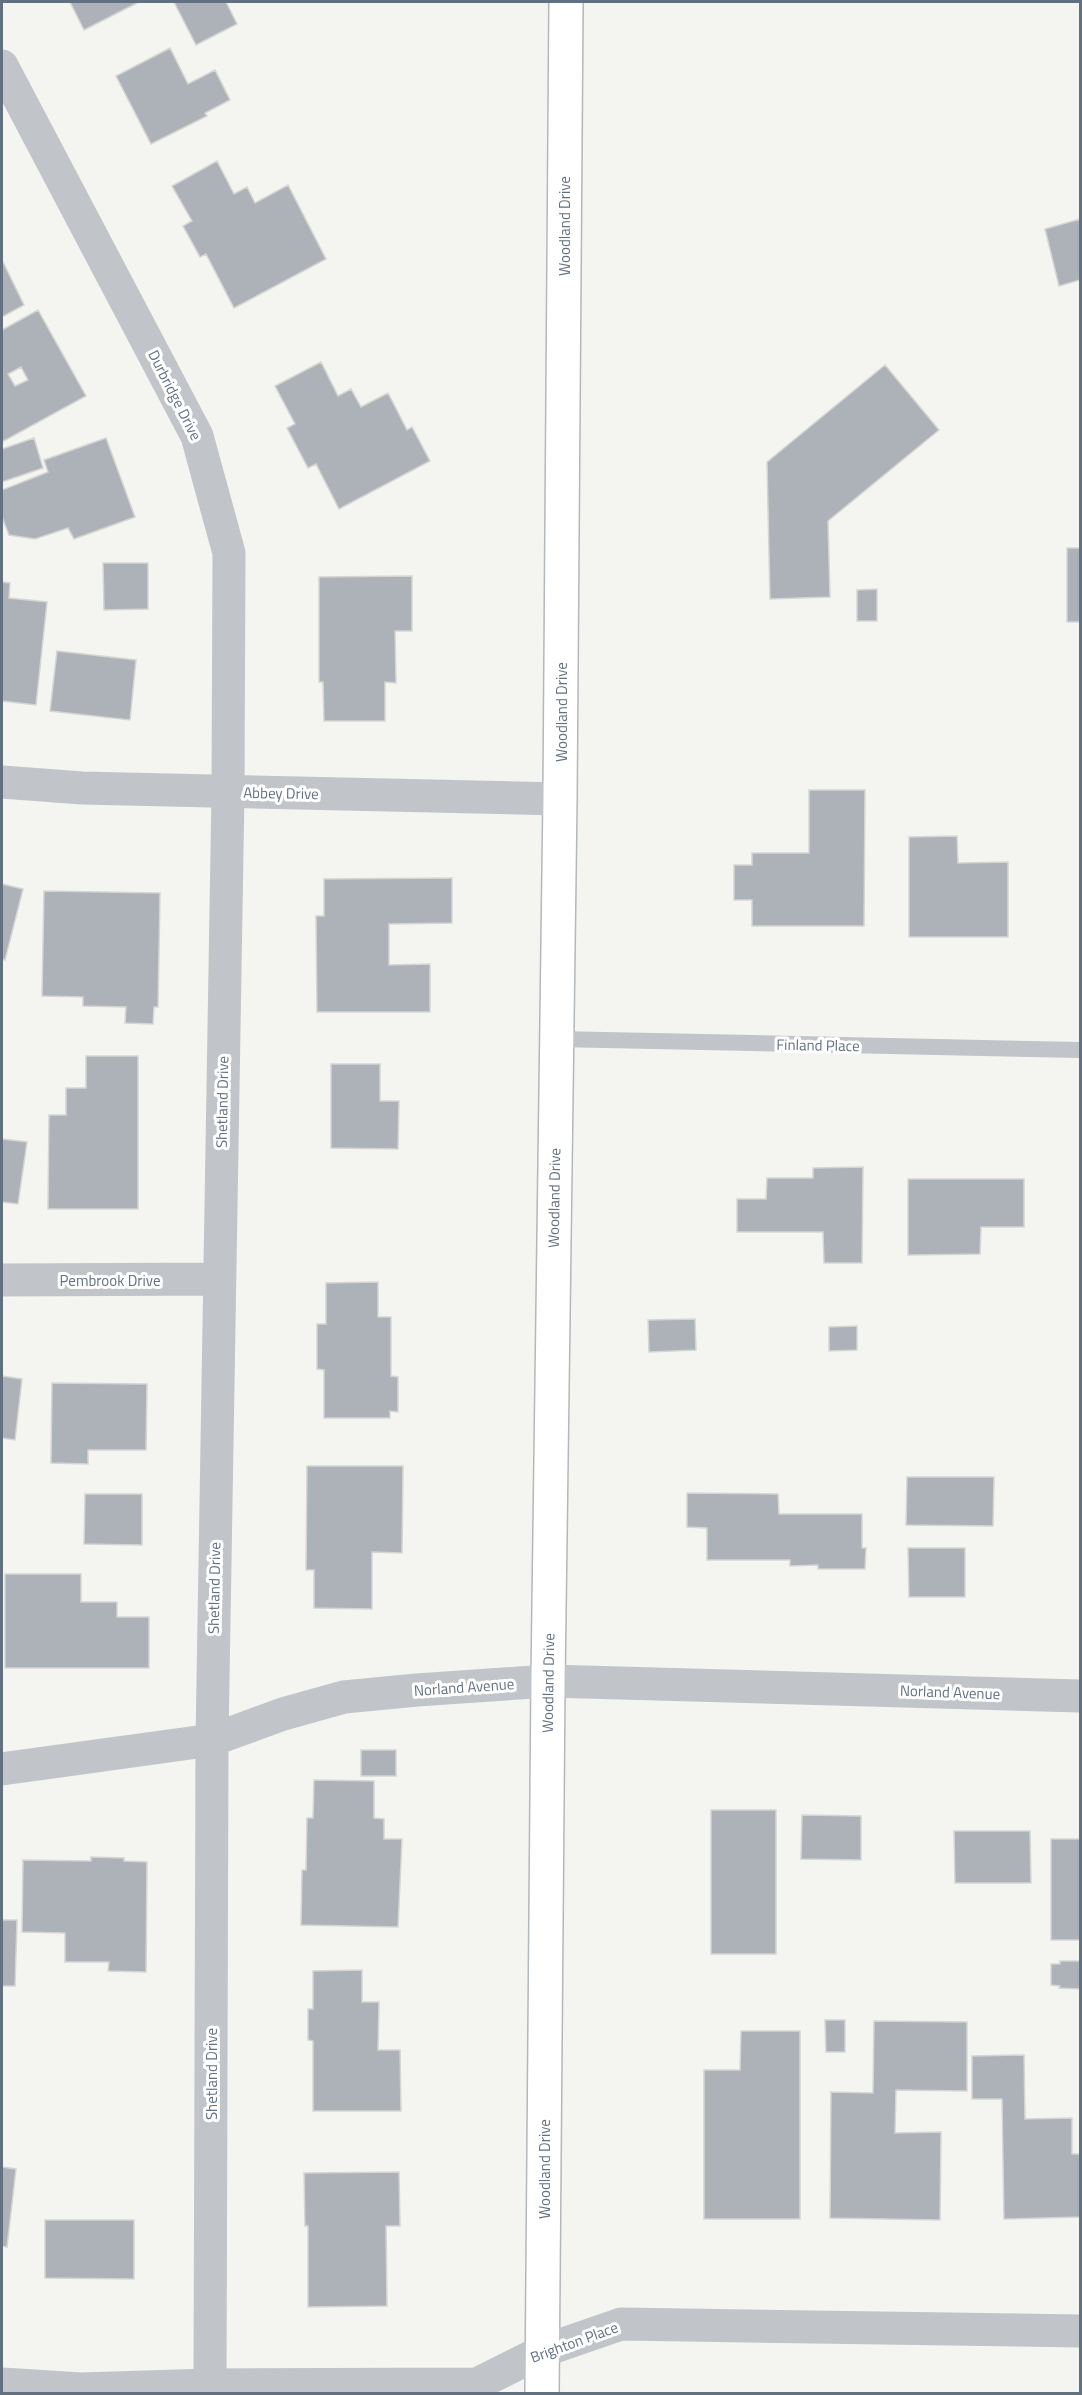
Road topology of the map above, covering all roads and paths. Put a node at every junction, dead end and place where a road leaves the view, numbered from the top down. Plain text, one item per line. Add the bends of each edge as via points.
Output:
1 (566, 2) edge
2 (2, 66) edge
3 (2, 782) edge
4 (228, 792) junction
5 (560, 799) junction
6 (556, 1040) junction
7 (1080, 1050) edge
8 (2, 1280) edge
9 (219, 1280) junction
10 (548, 1681) junction
11 (1080, 1696) edge
12 (212, 1740) junction
13 (2, 1769) edge
14 (1080, 2331) edge
15 (543, 2351) junction
16 (2, 2384) edge
17 (210, 2385) junction
18 (542, 2394) edge

1 - 5 main road, Woodland Drive
2 - 4 street, Durbridge Drive via 197,436 229,554
3 - 4 street, Abbey Drive
4 - 5 street, Abbey Drive
4 - 9 street, Shetland Drive
5 - 6 main road, Woodland Drive
6 - 7 lane, Finland Place
6 - 10 main road, Woodland Drive
8 - 9 street, Pembrook Drive
9 - 12 street, Shetland Drive
10 - 11 street, Norland Avenue
10 - 12 street, Norland Avenue via 344,1697 283,1713
10 - 15 main road, Woodland Drive
12 - 13 street, Norland Avenue
12 - 17 street, Shetland Drive
14 - 15 street, Brighton Place via 621,2324
15 - 17 street, Brighton Place via 477,2384
15 - 18 main road, Woodland Drive
16 - 17 street, Brighton Place via 81,2389

